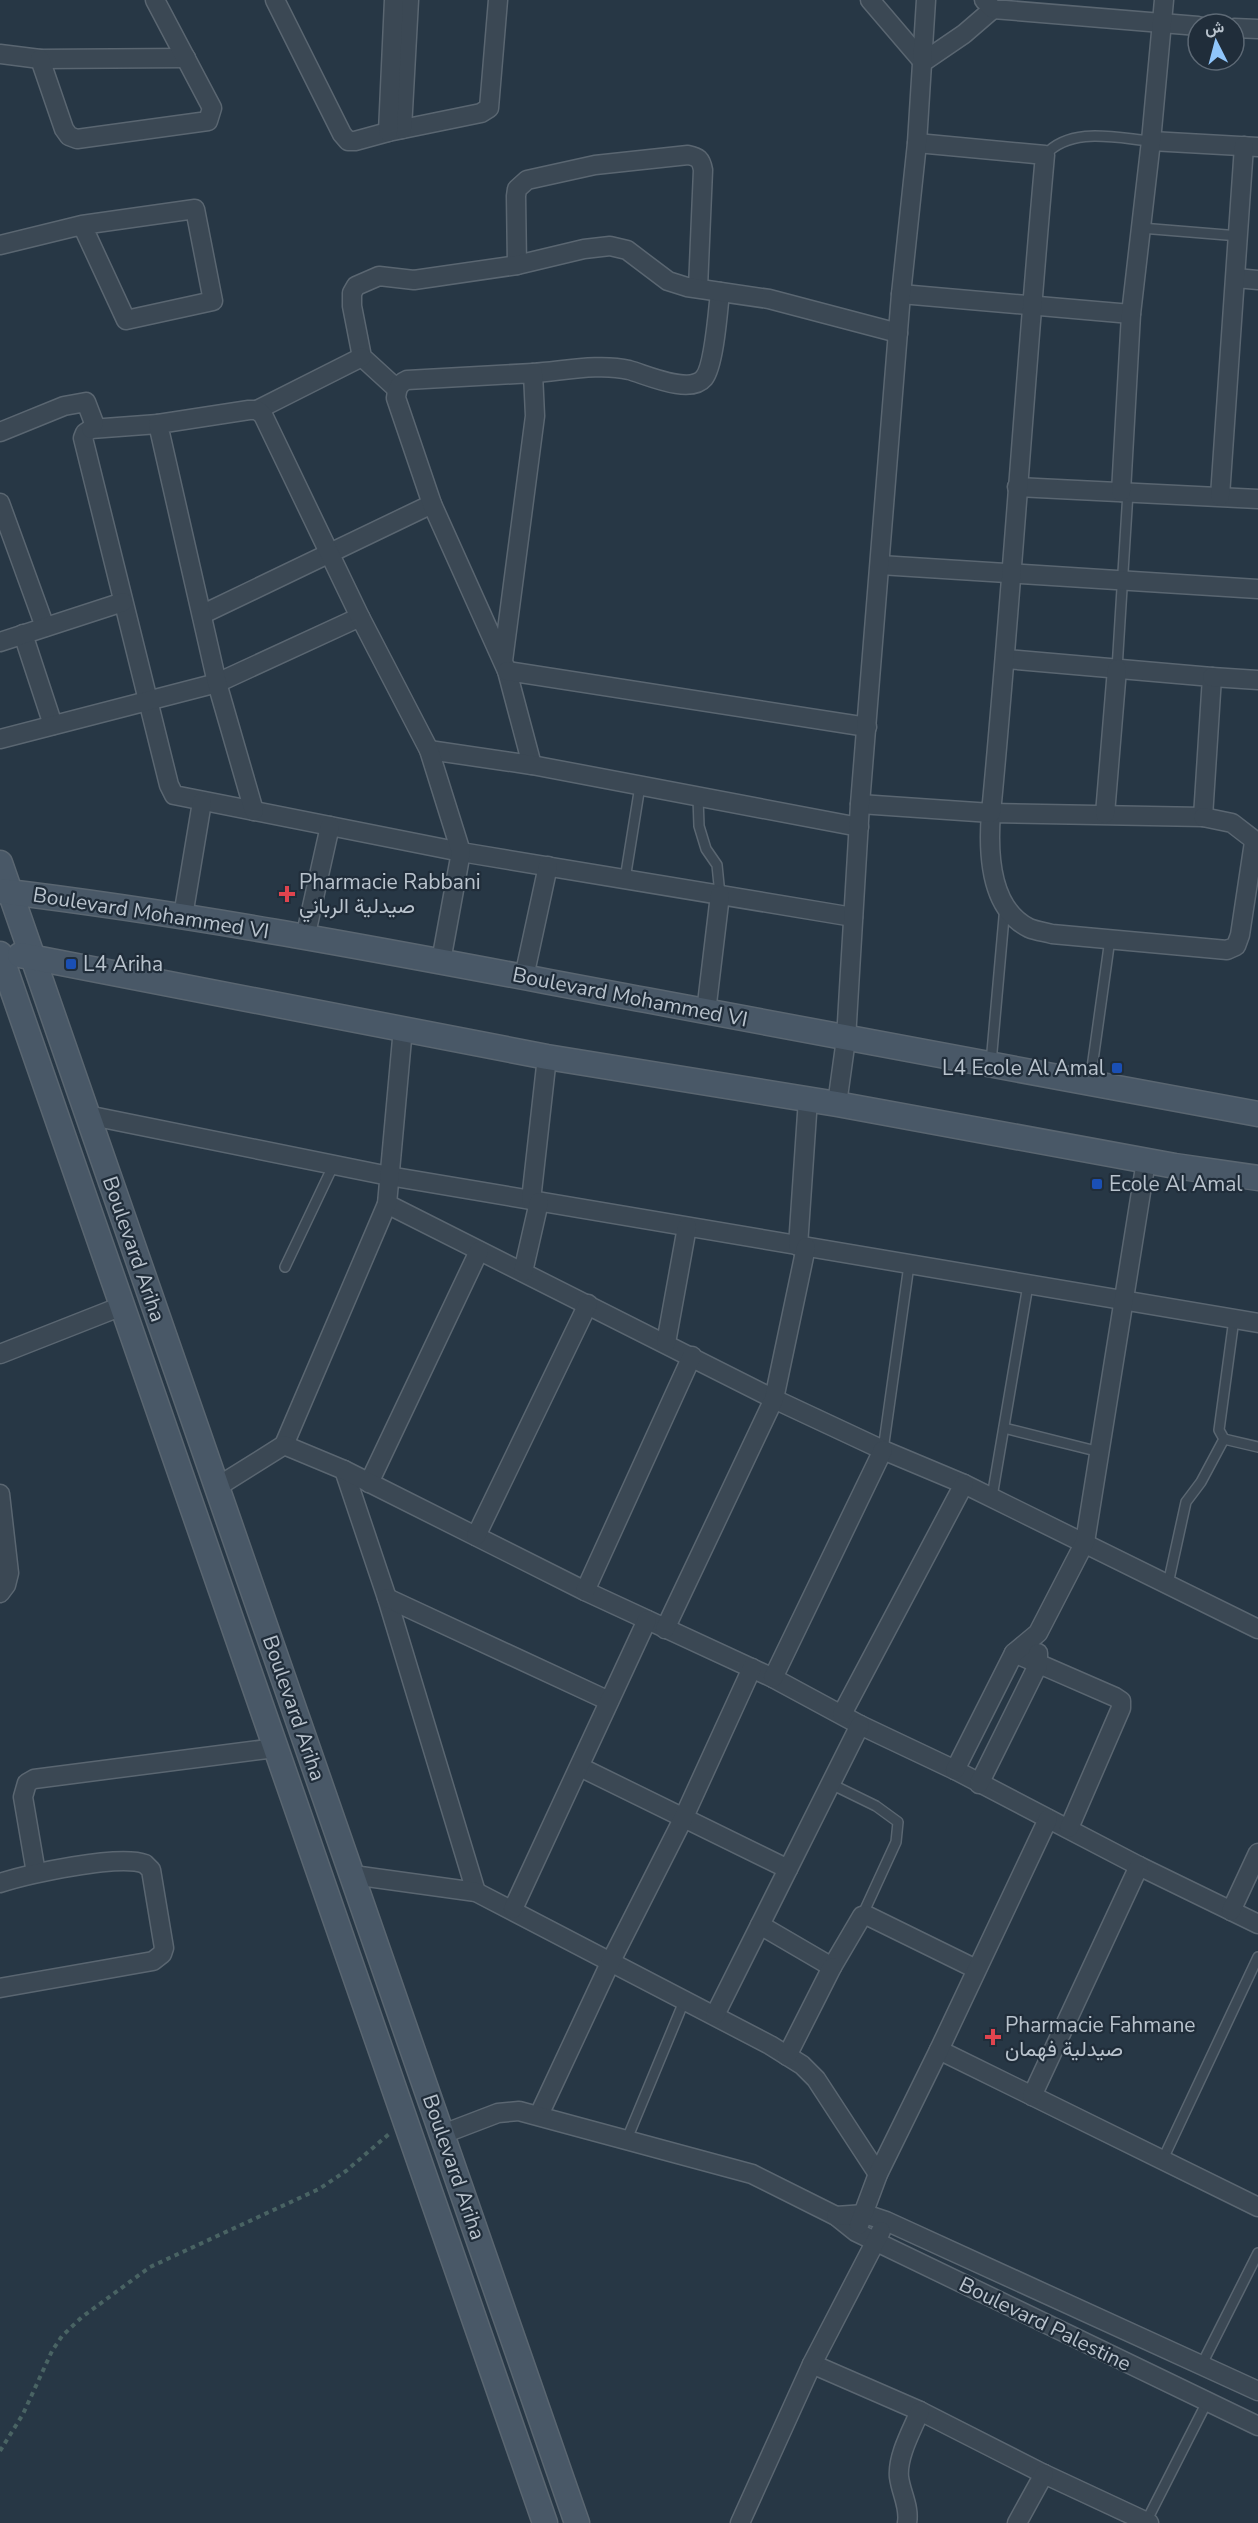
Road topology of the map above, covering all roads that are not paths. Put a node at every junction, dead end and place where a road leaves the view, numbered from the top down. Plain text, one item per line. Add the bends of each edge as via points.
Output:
1 (155, 0) edge
2 (275, 0) edge
3 (394, 0) edge
4 (409, 0) edge
5 (498, 0) edge
6 (870, 0) edge
7 (926, 0) edge
8 (1164, 0) edge
9 (988, 4) edge
10 (1162, 24) junction
11 (1186, 25) edge
12 (0, 54) edge
13 (186, 58) junction
14 (40, 59) junction
15 (923, 62) junction
16 (395, 130) junction
17 (1151, 141) junction
18 (917, 143) junction
19 (1251, 146) edge
20 (1045, 155) junction
21 (82, 225) junction
22 (1141, 228) junction
23 (1239, 236) junction
24 (0, 246) edge
25 (517, 265) junction
26 (1236, 279) junction
27 (1258, 280) edge
28 (698, 288) junction
29 (720, 292) junction
30 (901, 294) junction
31 (1031, 306) junction
32 (1131, 314) junction
33 (898, 333) junction
34 (362, 357) junction
35 (533, 373) junction
36 (397, 389) junction
37 (257, 410) junction
38 (158, 424) junction
39 (91, 429) junction
40 (0, 432) edge
41 (1017, 487) junction
42 (1125, 492) junction
43 (1220, 496) junction
44 (1258, 499) edge
45 (0, 503) edge
46 (432, 504) junction
47 (329, 552) junction
48 (880, 565) junction
49 (1011, 572) junction
50 (1124, 580) junction
51 (1258, 589) edge
52 (123, 602) junction
53 (202, 614) junction
54 (360, 617) junction
55 (45, 627) junction
56 (23, 634) junction
57 (0, 642) edge
58 (1006, 659) junction
59 (505, 666) junction
60 (1117, 669) junction
61 (1212, 677) junction
62 (1258, 680) edge
63 (217, 683) junction
64 (147, 701) junction
65 (53, 725) junction
66 (867, 727) junction
67 (0, 739) edge
68 (429, 750) junction
69 (532, 765) junction
70 (640, 786) junction
71 (698, 797) junction
72 (202, 802) junction
73 (860, 804) junction
74 (254, 811) junction
75 (991, 813) junction
76 (1105, 814) junction
77 (1203, 817) junction
78 (330, 826) junction
79 (859, 827) junction
80 (1256, 842) edge
81 (461, 852) junction
82 (0, 863) edge
83 (548, 866) junction
84 (625, 879) junction
85 (5, 892) edge
86 (720, 895) junction
87 (1005, 904) junction
88 (183, 916) junction
89 (854, 917) junction
90 (305, 938) junction
91 (1110, 939) junction
92 (0, 952) edge
93 (33, 957) junction
94 (441, 961) junction
95 (524, 977) junction
96 (706, 1012) junction
97 (403, 1028) junction
98 (846, 1039) junction
99 (547, 1057) junction
100 (991, 1065) junction
101 (1089, 1083) junction
102 (808, 1099) junction
103 (837, 1104) junction
104 (1258, 1114) edge
105 (87, 1115) junction
106 (1146, 1161) junction
107 (333, 1166) junction
108 (388, 1176) junction
109 (1258, 1178) edge
110 (535, 1201) junction
111 (387, 1204) junction
112 (687, 1227) junction
113 (802, 1247) junction
114 (479, 1251) junction
115 (909, 1265) junction
116 (285, 1267) dead end
117 (523, 1272) junction
118 (1028, 1285) junction
119 (1125, 1301) junction
120 (588, 1304) junction
121 (122, 1306) junction
122 (1234, 1319) junction
123 (1258, 1323) edge
124 (666, 1343) junction
125 (0, 1354) edge
126 (692, 1356) junction
127 (774, 1399) junction
128 (1004, 1428) junction
129 (1224, 1439) junction
130 (284, 1445) junction
131 (1258, 1447) edge
132 (883, 1450) junction
133 (1100, 1452) junction
134 (344, 1470) junction
135 (369, 1483) junction
136 (964, 1484) junction
137 (217, 1488) junction
138 (0, 1494) edge
139 (992, 1497) junction
140 (476, 1536) junction
141 (1085, 1542) junction
142 (1168, 1584) junction
143 (585, 1591) junction
144 (0, 1593) edge
145 (387, 1598) junction
146 (647, 1620) junction
147 (665, 1629) junction
148 (1258, 1629) edge
149 (1038, 1633) junction
150 (1014, 1653) junction
151 (1038, 1665) junction
152 (752, 1668) junction
153 (772, 1678) junction
154 (609, 1701) junction
155 (842, 1714) junction
156 (860, 1725) junction
157 (275, 1748) junction
158 (580, 1767) junction
159 (955, 1770) junction
160 (830, 1784) junction
161 (979, 1784) junction
162 (683, 1819) junction
163 (1048, 1819) junction
164 (1069, 1828) junction
165 (1258, 1853) edge
166 (1139, 1866) junction
167 (788, 1869) junction
168 (36, 1873) junction
169 (353, 1875) junction
170 (0, 1883) edge
171 (476, 1892) junction
172 (513, 1909) junction
173 (1231, 1911) junction
174 (862, 1916) junction
175 (1258, 1924) edge
176 (760, 1925) junction
177 (1258, 1957) edge
178 (610, 1963) junction
179 (832, 1967) junction
180 (976, 1969) junction
181 (0, 1988) edge
182 (685, 1999) junction
183 (715, 2015) junction
184 (939, 2050) junction
185 (787, 2056) junction
186 (1032, 2096) junction
187 (539, 2115) junction
188 (442, 2134) junction
189 (627, 2139) junction
190 (1163, 2159) junction
191 (878, 2174) junction
192 (1258, 2207) edge
193 (865, 2214) junction
194 (836, 2216) junction
195 (886, 2221) junction
196 (856, 2232) junction
197 (877, 2242) junction
198 (1258, 2253) edge
199 (812, 2364) junction
200 (1202, 2364) junction
201 (1258, 2391) edge
202 (1207, 2402) junction
203 (920, 2410) junction
204 (1258, 2426) edge
205 (1044, 2474) junction
206 (1118, 2516) edge
207 (1148, 2522) edge
208 (545, 2523) edge
209 (577, 2523) edge
210 (740, 2523) edge
211 (907, 2523) edge
212 (1017, 2523) edge

1 - 13 street
2 - 16 street via 348,141
3 - 16 street
4 - 16 street
5 - 16 street via 489,108 481,113
6 - 15 street
7 - 15 street
8 - 10 street
9 - 10 street
9 - 15 street via 964,34
10 - 11 street
10 - 17 street
12 - 14 street
13 - 14 street
13 - 14 street via 212,108 208,121 77,139 64,129
15 - 18 street
17 - 19 street
17 - 20 lane via 1074,137 1054,145
17 - 22 street
18 - 20 street
18 - 30 street
19 - 23 street
20 - 31 street
21 - 21 street via 126,320 213,301 195,209
21 - 24 street
22 - 23 lane
22 - 32 street
23 - 26 street
25 - 28 street via 610,246 627,250 668,281
25 - 28 street via 516,196 527,180 595,165 687,155 702,161 703,170
25 - 34 street via 414,280 379,276 356,286 352,306
26 - 27 street
26 - 43 street
28 - 29 street
29 - 33 street via 769,299
29 - 35 street via 709,368 703,380 691,385 674,384 627,369 605,368
30 - 31 street
30 - 33 street
31 - 32 street
31 - 41 street
32 - 42 street
33 - 48 street
34 - 36 street
34 - 37 street
35 - 36 street via 407,380
35 - 59 street via 535,416
36 - 46 street via 396,398
37 - 38 street
37 - 47 street via 263,415
38 - 39 street
38 - 53 street
39 - 40 street via 94,423 86,402 64,406
39 - 52 street via 84,438
41 - 42 street
41 - 49 street
42 - 43 street
42 - 50 lane
43 - 44 street
45 - 55 street
46 - 47 street
46 - 59 street
47 - 53 street
47 - 54 street
48 - 49 street
48 - 66 street
49 - 50 street
49 - 58 street
50 - 51 street
50 - 60 lane
52 - 55 street
52 - 64 street
53 - 63 street
54 - 63 street
54 - 68 street
55 - 56 street
56 - 57 street
56 - 65 street
58 - 60 street
58 - 75 street
59 - 66 street
59 - 69 street
60 - 61 street
60 - 76 street
61 - 62 street
61 - 77 street
63 - 64 street
63 - 74 street
64 - 65 street
64 - 72 street via 174,795
65 - 67 street
66 - 73 street
68 - 69 street
68 - 81 street
69 - 70 street
70 - 71 street
70 - 84 lane
71 - 79 street
71 - 86 lane via 699,826 706,849 717,866
72 - 74 street
72 - 88 street
73 - 75 street
73 - 79 street
74 - 78 street
75 - 76 street
75 - 87 street via 988,845
76 - 77 street
77 - 80 street via 1232,823
78 - 81 street
78 - 90 street
79 - 89 street
80 - 91 street via 1236,946 1227,950
81 - 83 street
81 - 94 street
82 - 85 street, Boulevard Ariha
83 - 84 street
83 - 95 street
84 - 86 street
85 - 88 street, Boulevard Mohammed VI
85 - 93 street, Boulevard Ariha
86 - 89 street
86 - 96 street
87 - 91 street via 1029,928
87 - 100 lane
88 - 90 street, Boulevard Mohammed VI
89 - 98 street
90 - 94 street, Boulevard Mohammed VI
91 - 101 lane
92 - 93 street
92 - 121 street, Boulevard Ariha
93 - 97 street
93 - 105 street, Boulevard Ariha
94 - 95 street, Boulevard Mohammed VI
95 - 96 street, Boulevard Mohammed VI
96 - 98 street, Boulevard Mohammed VI
97 - 99 street
97 - 108 street
98 - 100 street, Boulevard Mohammed VI
98 - 103 street
99 - 102 street
99 - 110 street
100 - 101 street, Boulevard Mohammed VI
101 - 104 street, Boulevard Mohammed VI
102 - 103 street
102 - 113 street
103 - 106 street
105 - 107 street
105 - 137 street, Boulevard Ariha
106 - 109 street
106 - 119 street
107 - 108 street
107 - 116 lane
108 - 110 street
108 - 111 street
110 - 112 street
110 - 117 street
111 - 114 street
111 - 130 street
112 - 113 street
112 - 124 street
113 - 115 street
113 - 127 street
114 - 117 street
114 - 135 street
115 - 118 street
115 - 132 lane
117 - 120 street
118 - 119 street
118 - 128 lane
119 - 122 street
119 - 133 street
120 - 124 street
120 - 140 street
121 - 125 street
121 - 157 street, Boulevard Ariha
122 - 123 street
122 - 129 lane via 1219,1430
124 - 126 street
126 - 127 street
126 - 143 street
127 - 132 street
127 - 147 street
128 - 133 lane
128 - 139 lane
129 - 131 lane
129 - 142 lane via 1186,1502
130 - 134 street
130 - 137 street
132 - 136 street
132 - 153 street
133 - 141 street
134 - 135 street
134 - 145 street
135 - 140 street
136 - 139 street
136 - 155 street
137 - 169 street, Boulevard Ariha
138 - 144 street via 9,1573
139 - 141 street
140 - 143 street
141 - 142 street
141 - 149 street
142 - 148 street
143 - 146 street
145 - 154 street
145 - 171 street
146 - 147 street
146 - 154 street
147 - 152 street
149 - 150 street
149 - 151 street
150 - 151 street
150 - 159 street
151 - 161 street
151 - 164 street via 1121,1701
152 - 153 street
152 - 162 street
153 - 155 street
154 - 158 street
155 - 156 street
156 - 159 street
156 - 160 street
157 - 168 street via 34,1779 27,1783 23,1797
157 - 208 street, Boulevard Ariha
158 - 162 street
158 - 172 street
159 - 161 street
160 - 167 street
160 - 174 lane via 876,1806 898,1822 897,1842
161 - 163 street
162 - 167 street
162 - 178 street
163 - 164 street
163 - 180 street
164 - 166 street
165 - 173 street
166 - 173 street
166 - 186 street
167 - 176 street
168 - 170 street
168 - 181 street via 128,1861 145,1864 150,1870 164,1948 153,1961
169 - 171 street
169 - 188 street, Boulevard Ariha
171 - 172 street
172 - 178 street
173 - 175 street
174 - 179 street
174 - 180 street via 870,1916
176 - 179 street
176 - 183 street
177 - 190 lane
178 - 182 street
178 - 187 street
179 - 185 street
180 - 184 street
182 - 183 street
182 - 189 lane
183 - 185 street
184 - 186 street
184 - 191 street
185 - 191 street via 816,2079
186 - 190 street
187 - 188 street, Boulevard Palestine via 519,2111 498,2113
187 - 189 street, Boulevard Palestine
188 - 209 street, Boulevard Ariha
189 - 194 street, Boulevard Palestine via 752,2174
190 - 192 street
191 - 193 street
193 - 194 street, Boulevard Palestine
193 - 195 street, Boulevard Palestine
193 - 196 street
194 - 196 street, Boulevard Palestine
195 - 197 street
195 - 200 street, Boulevard Palestine
196 - 197 street, Boulevard Palestine
197 - 199 street
197 - 202 street, Boulevard Palestine
198 - 200 lane
199 - 203 street
199 - 210 street
200 - 201 street, Boulevard Palestine
200 - 202 street
202 - 204 street, Boulevard Palestine
202 - 207 lane
203 - 205 street
203 - 211 street via 900,2464
205 - 206 street
205 - 212 street
206 - 207 street

